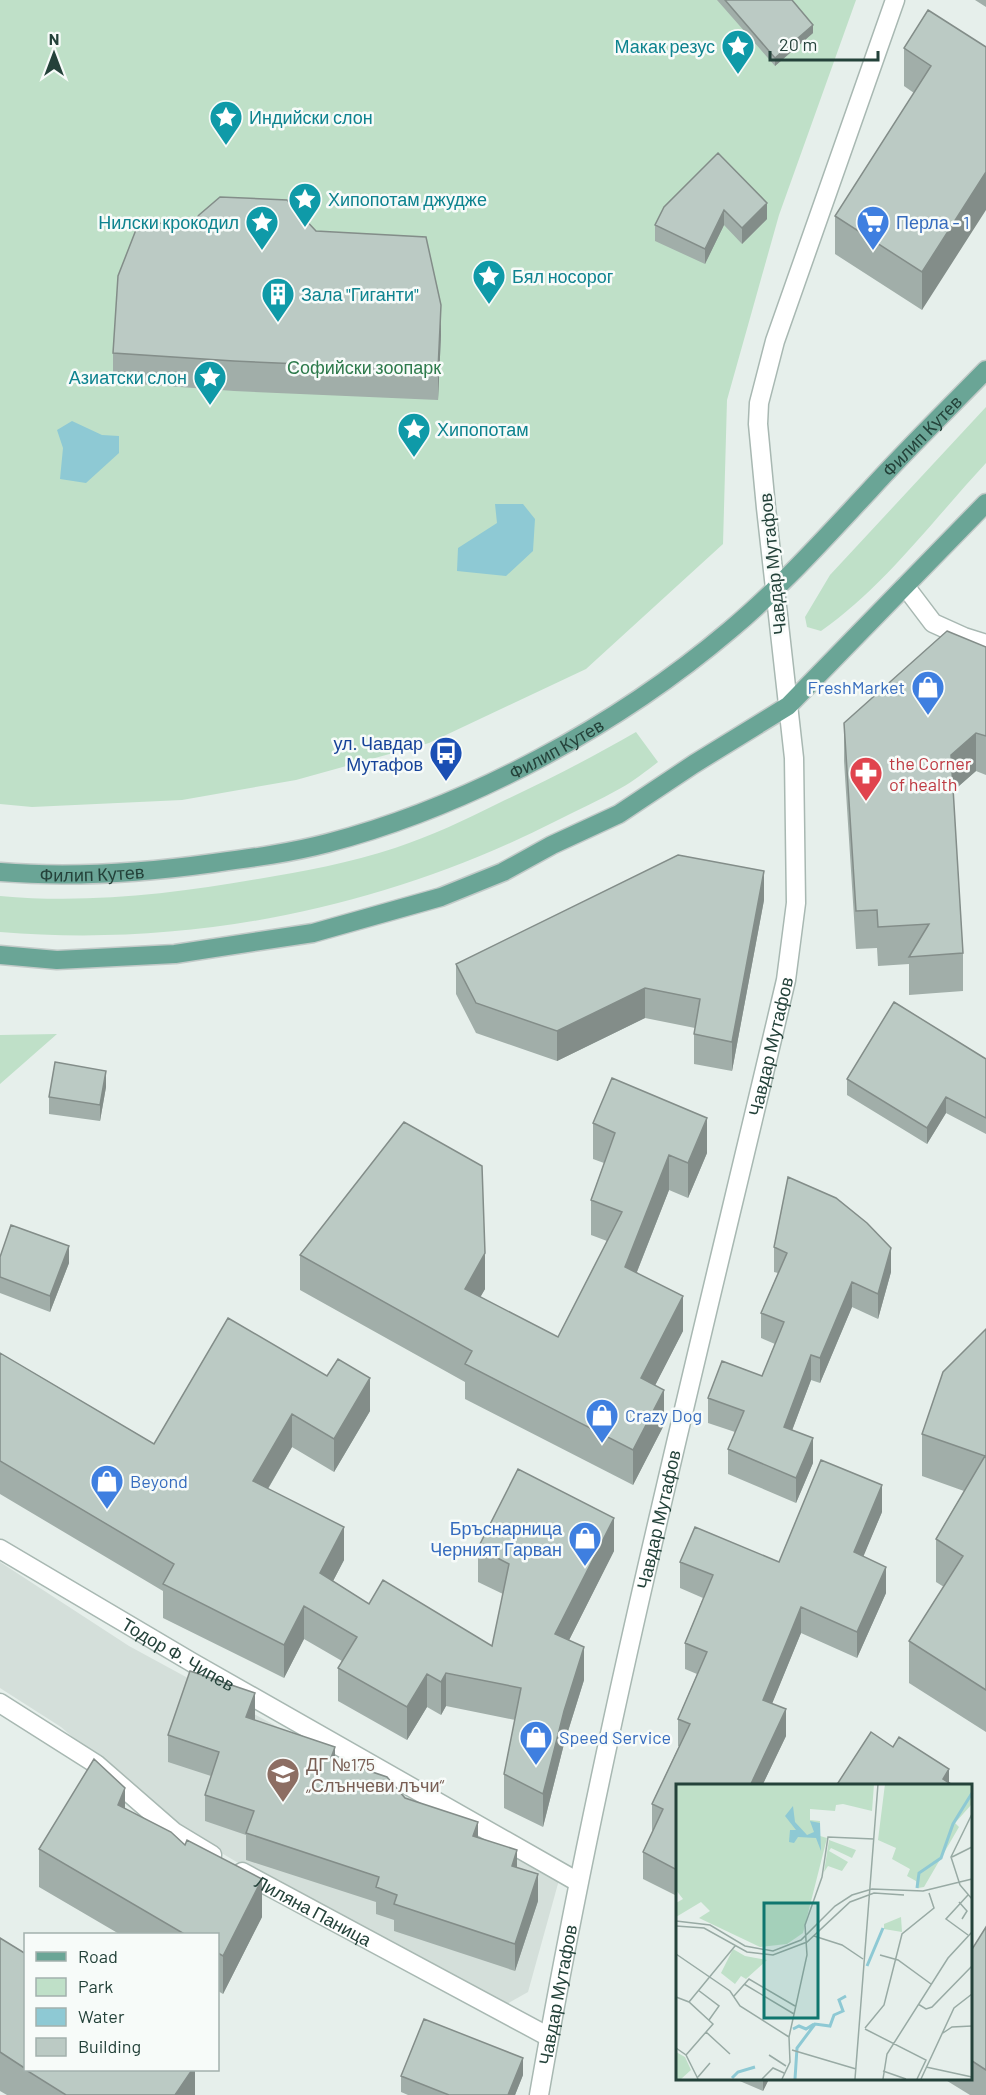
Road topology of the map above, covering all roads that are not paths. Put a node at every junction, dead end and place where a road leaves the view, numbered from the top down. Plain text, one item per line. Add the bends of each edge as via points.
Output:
1 (896, 0) edge
2 (986, 370) edge
3 (986, 503) edge
4 (905, 586) junction
5 (775, 590) junction
6 (986, 644) edge
7 (788, 706) junction
8 (0, 872) edge
9 (0, 955) edge
10 (0, 1549) edge
11 (0, 1703) edge
12 (578, 1882) junction
13 (549, 2037) junction
14 (539, 2095) edge

1 - 5 street, Чавдар Мутафов via 775,341 759,403
2 - 5 main road, Филип Кутев
3 - 4 main road
4 - 6 street via 933,623
4 - 7 main road
5 - 7 street, Чавдар Мутафов
5 - 8 main road, Филип Кутев via 676,673 594,726 479,789 382,827 271,855 172,869 96,875
7 - 9 main road via 619,814 552,844 503,872 441,897 313,933 175,954 57,960
7 - 12 street, Чавдар Мутафов via 794,758 797,864 786,980 658,1518
10 - 12 street, Тодор Ф. Чипев
11 - 13 street, Лиляна Паница via 96,1764 174,1832
12 - 13 street, Чавдар Мутафов
13 - 14 street, Чавдар Мутафов

